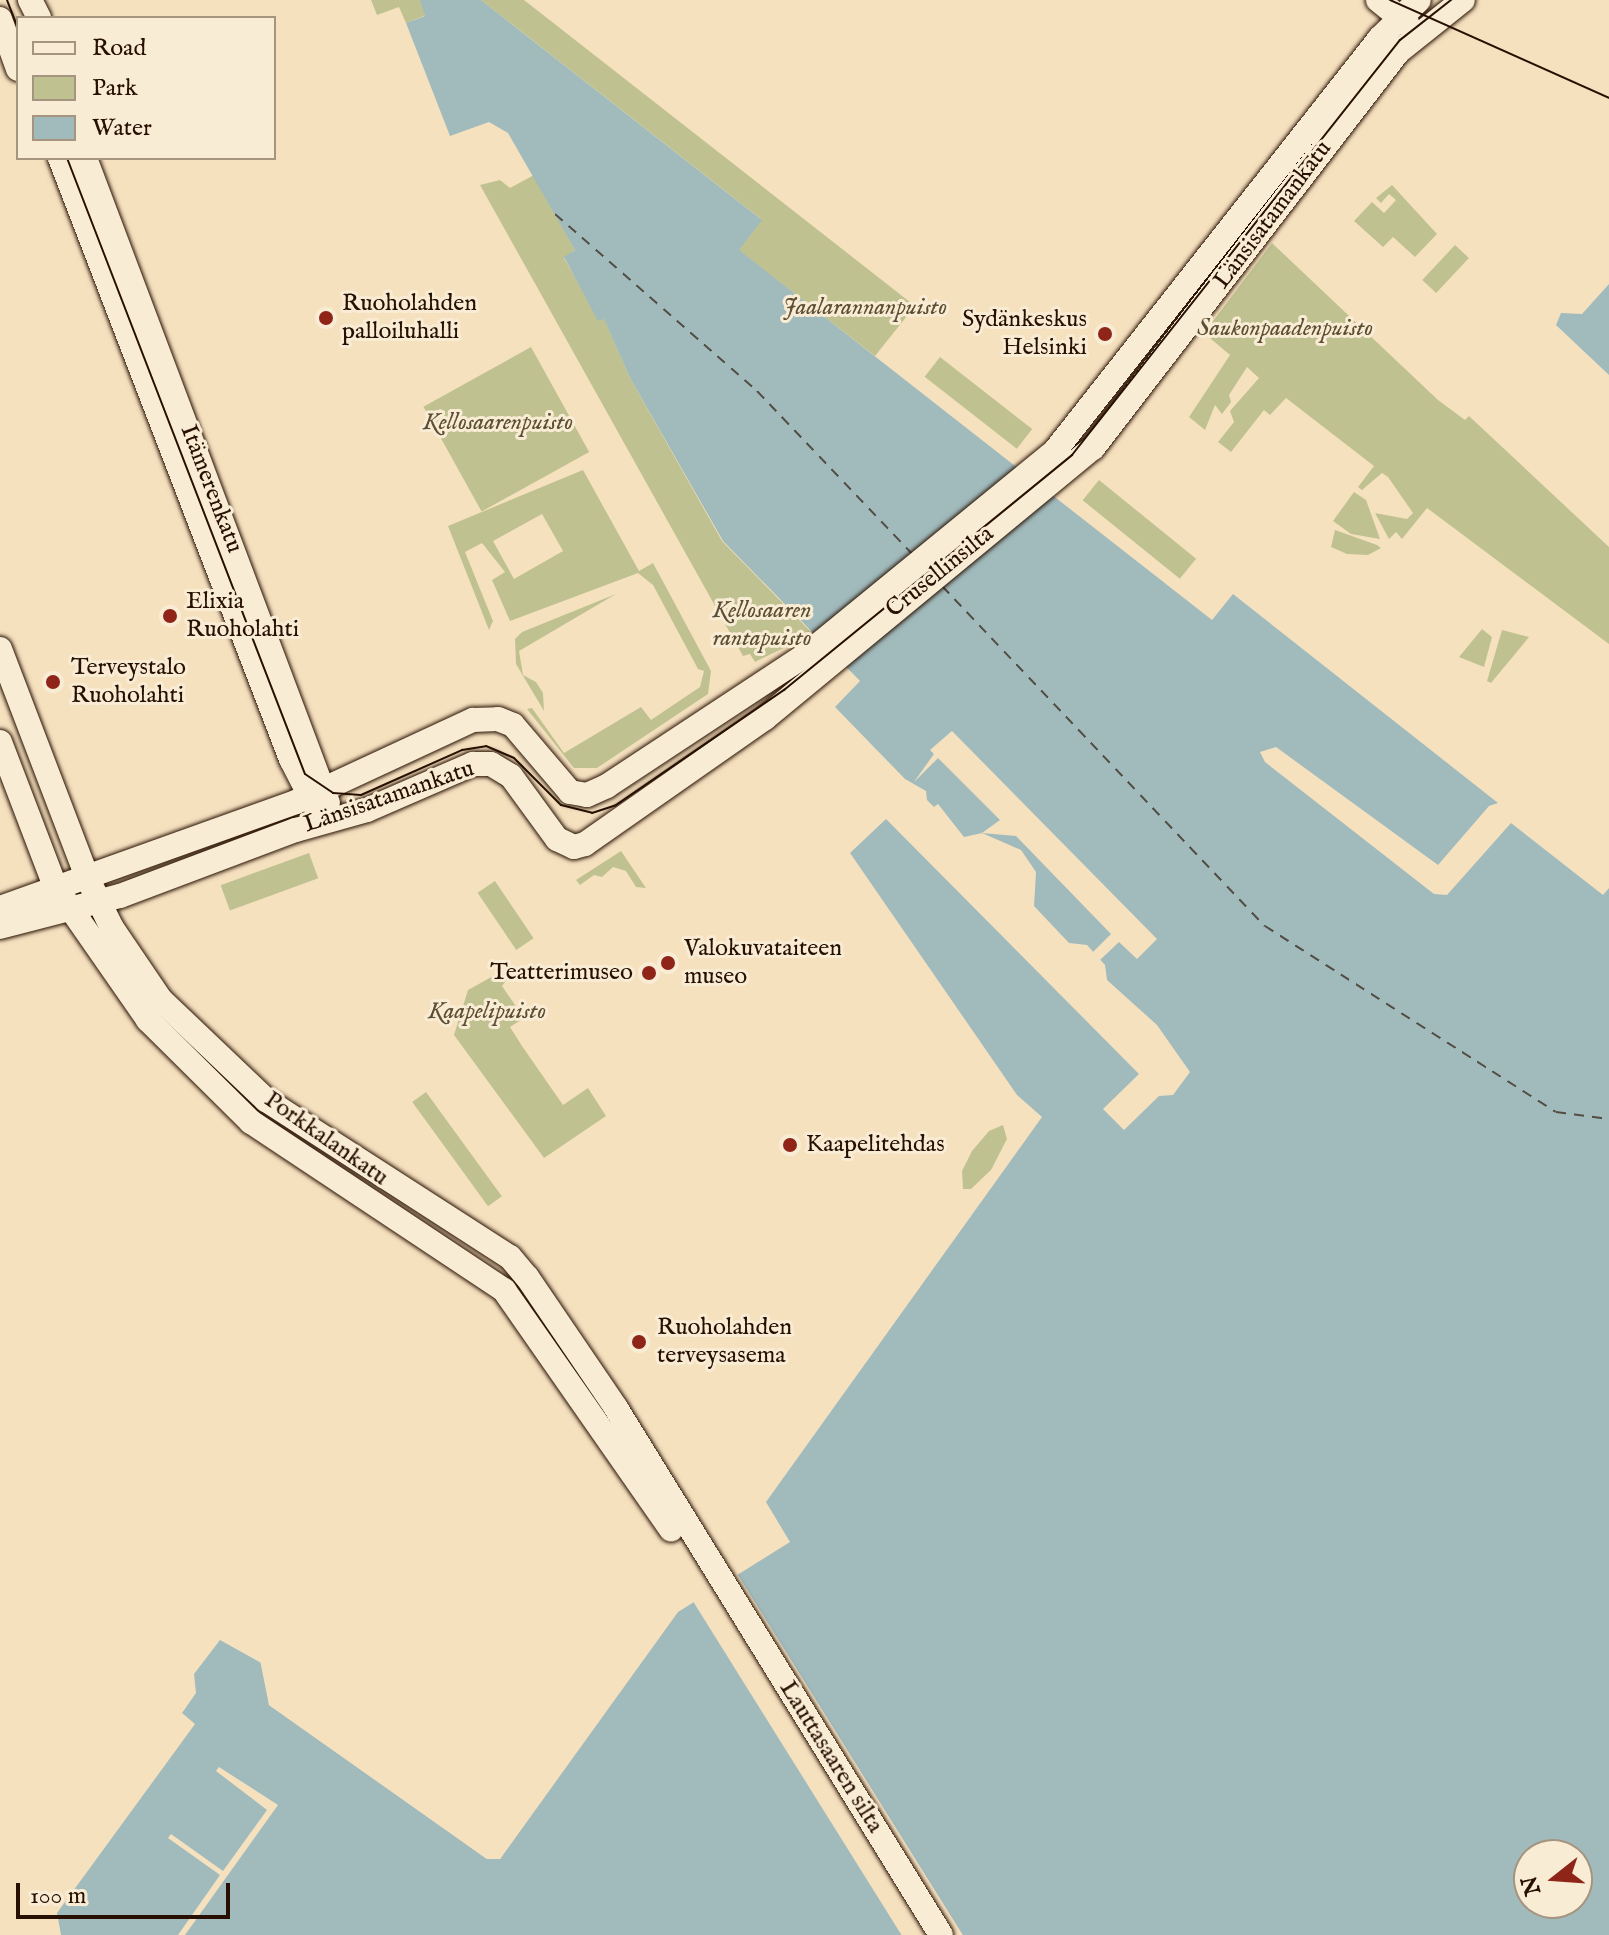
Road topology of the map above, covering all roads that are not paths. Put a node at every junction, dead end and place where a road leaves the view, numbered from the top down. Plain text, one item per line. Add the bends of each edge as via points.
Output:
1 (1378, 0) edge
2 (1463, 0) edge
3 (1408, 6) edge
4 (0, 19) edge
5 (1421, 30) junction
6 (16, 63) edge
7 (61, 160) edge
8 (86, 160) edge
9 (1051, 468) junction
10 (0, 649) edge
11 (813, 662) junction
12 (0, 742) edge
13 (316, 791) junction
14 (329, 821) junction
15 (87, 877) junction
16 (55, 886) junction
17 (98, 900) junction
18 (68, 907) junction
19 (0, 908) edge
20 (0, 927) edge
21 (713, 1584) junction
22 (924, 1935) edge
23 (941, 1935) edge

1 - 3 main road
2 - 5 main road, Länsisatamankatu
3 - 5 main road
3 - 9 main road, Länsisatamankatu
4 - 6 main road
5 - 9 main road, Länsisatamankatu via 1398,52 1255,235 1107,434
7 - 13 main road, Itämerenkatu via 230,599
8 - 13 main road, Itämerenkatu
9 - 11 main road, Crusellinsilta
10 - 15 main road, Porkkalankatu
11 - 13 main road, Länsisatamankatu via 593,793 565,789 519,730 498,719 455,724
11 - 14 main road, Länsisatamankatu via 765,718 581,845 557,839 511,776 491,764 461,767
12 - 16 main road, Porkkalankatu
13 - 14 main road, Itämerenkatu
13 - 15 main road, Länsisatamankatu via 202,839
14 - 17 main road, Länsisatamankatu
15 - 16 main road, Länsisatamankatu
15 - 17 main road, Porkkalankatu
16 - 18 main road, Porkkalankatu
16 - 19 main road, Länsisatamankatu
17 - 18 main road, Länsisatamankatu
17 - 21 main road, Porkkalankatu via 161,1000 226,1066 364,1166 510,1257 609,1397
18 - 20 main road, Länsisatamankatu
18 - 21 main road, Porkkalankatu via 148,1020 225,1099 349,1189 473,1264 511,1297
21 - 22 main road, Lauttasaaren silta
21 - 23 main road, Lauttasaaren silta

